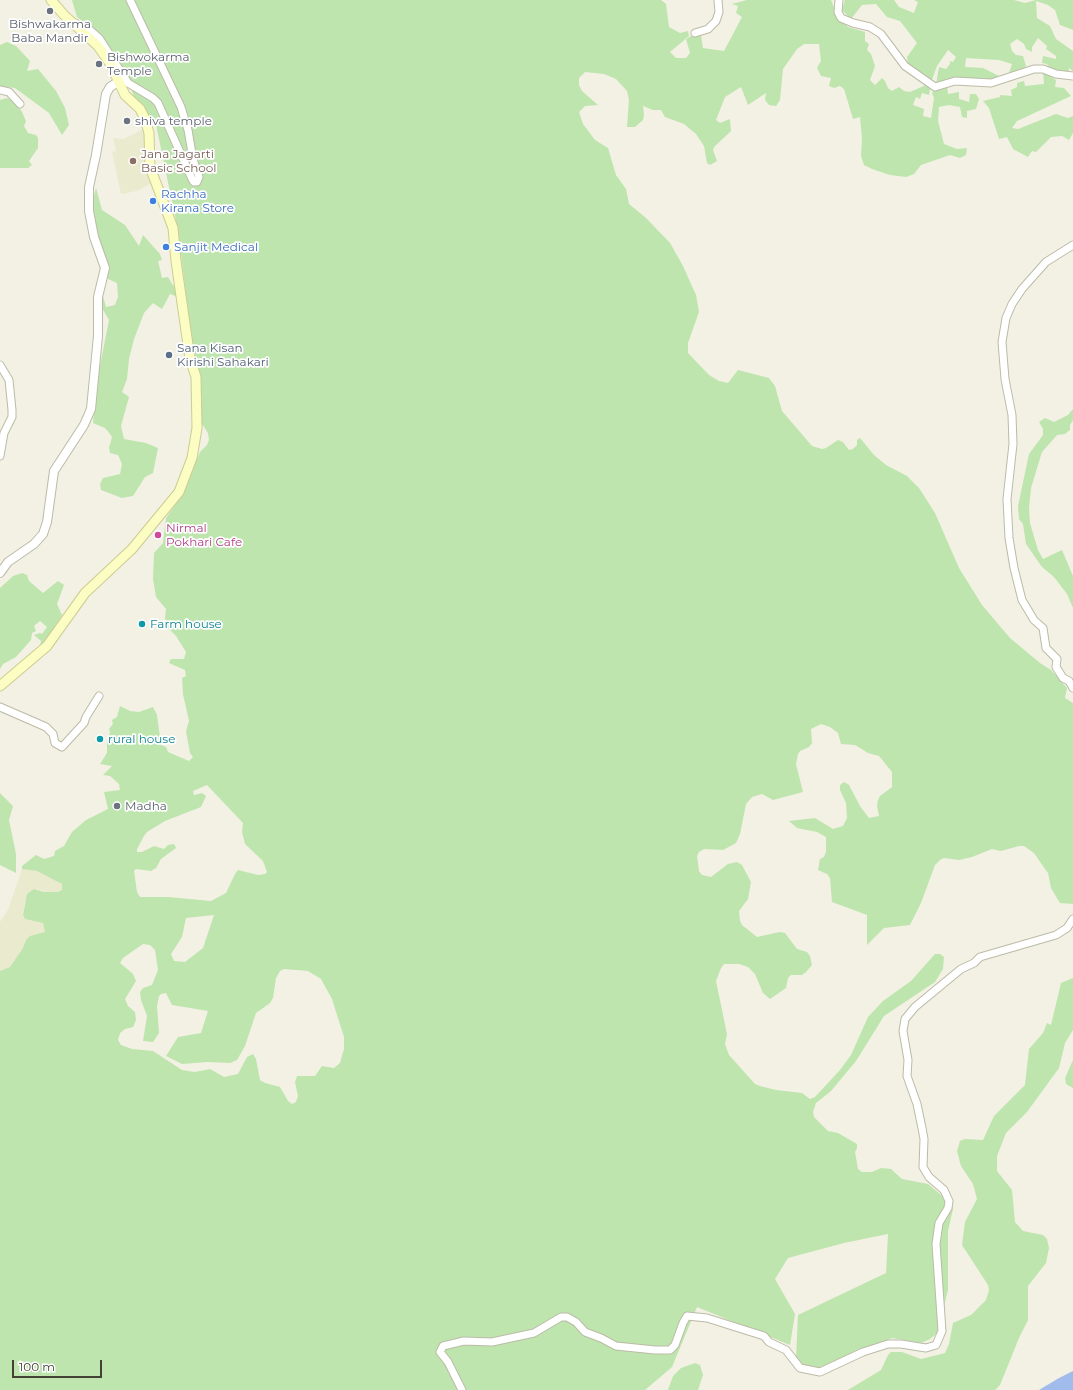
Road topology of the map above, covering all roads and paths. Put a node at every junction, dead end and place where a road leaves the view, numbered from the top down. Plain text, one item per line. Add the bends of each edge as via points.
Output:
1 (51, 0) edge
2 (130, 0) edge
3 (718, 0) edge
4 (839, 0) edge
5 (73, 22) junction
6 (695, 33) dead end
7 (1073, 76) edge
8 (118, 82) junction
9 (0, 90) edge
10 (20, 104) dead end
11 (1073, 245) edge
12 (0, 365) edge
13 (0, 456) edge
14 (0, 573) edge
15 (0, 686) edge
16 (1073, 688) edge
17 (99, 696) dead end
18 (0, 707) edge
19 (1073, 919) edge
20 (462, 1390) edge

1 - 5 main road
2 - 5 street via 181,107 199,177 197,182 192,179 158,103 128,84 103,43 95,34
3 - 6 street via 719,12 716,21 708,29
4 - 7 street via 838,12 841,18 870,27 881,34 904,66 934,87 954,81 991,83 1039,69
5 - 8 main road via 98,46 111,65
8 - 14 street via 110,87 106,94 89,187 89,211 94,237 105,268 98,297 98,336 91,409 84,425 54,471 45,532 34,544 8,562
8 - 15 main road via 124,95 140,109 145,119 150,168 173,228 190,359 196,377 197,428 194,450 182,487 153,526 85,593 48,646
9 - 10 street via 9,92
11 - 16 street via 1046,262 1022,289 1006,318 1002,342 1012,415 1012,452 1007,499 1014,568 1022,600 1034,620 1043,628 1046,648 1057,659 1056,667
12 - 13 street via 9,380 12,417 4,433
17 - 18 street via 84,723 62,747 55,743 53,734 46,727
19 - 20 street via 1067,928 1056,935 980,957 961,969 915,1007 905,1019 903,1031 908,1060 907,1076 917,1104 924,1139 923,1167 929,1177 944,1190 948,1201 948,1208 939,1223 936,1244 942,1331 936,1345 926,1348 888,1344 863,1352 820,1372 800,1368 786,1350 769,1342 764,1336 706,1318 687,1316 675,1346 670,1350 655,1350 616,1346 585,1332 567,1317 561,1317 534,1333 492,1342 464,1341 443,1346 440,1352

